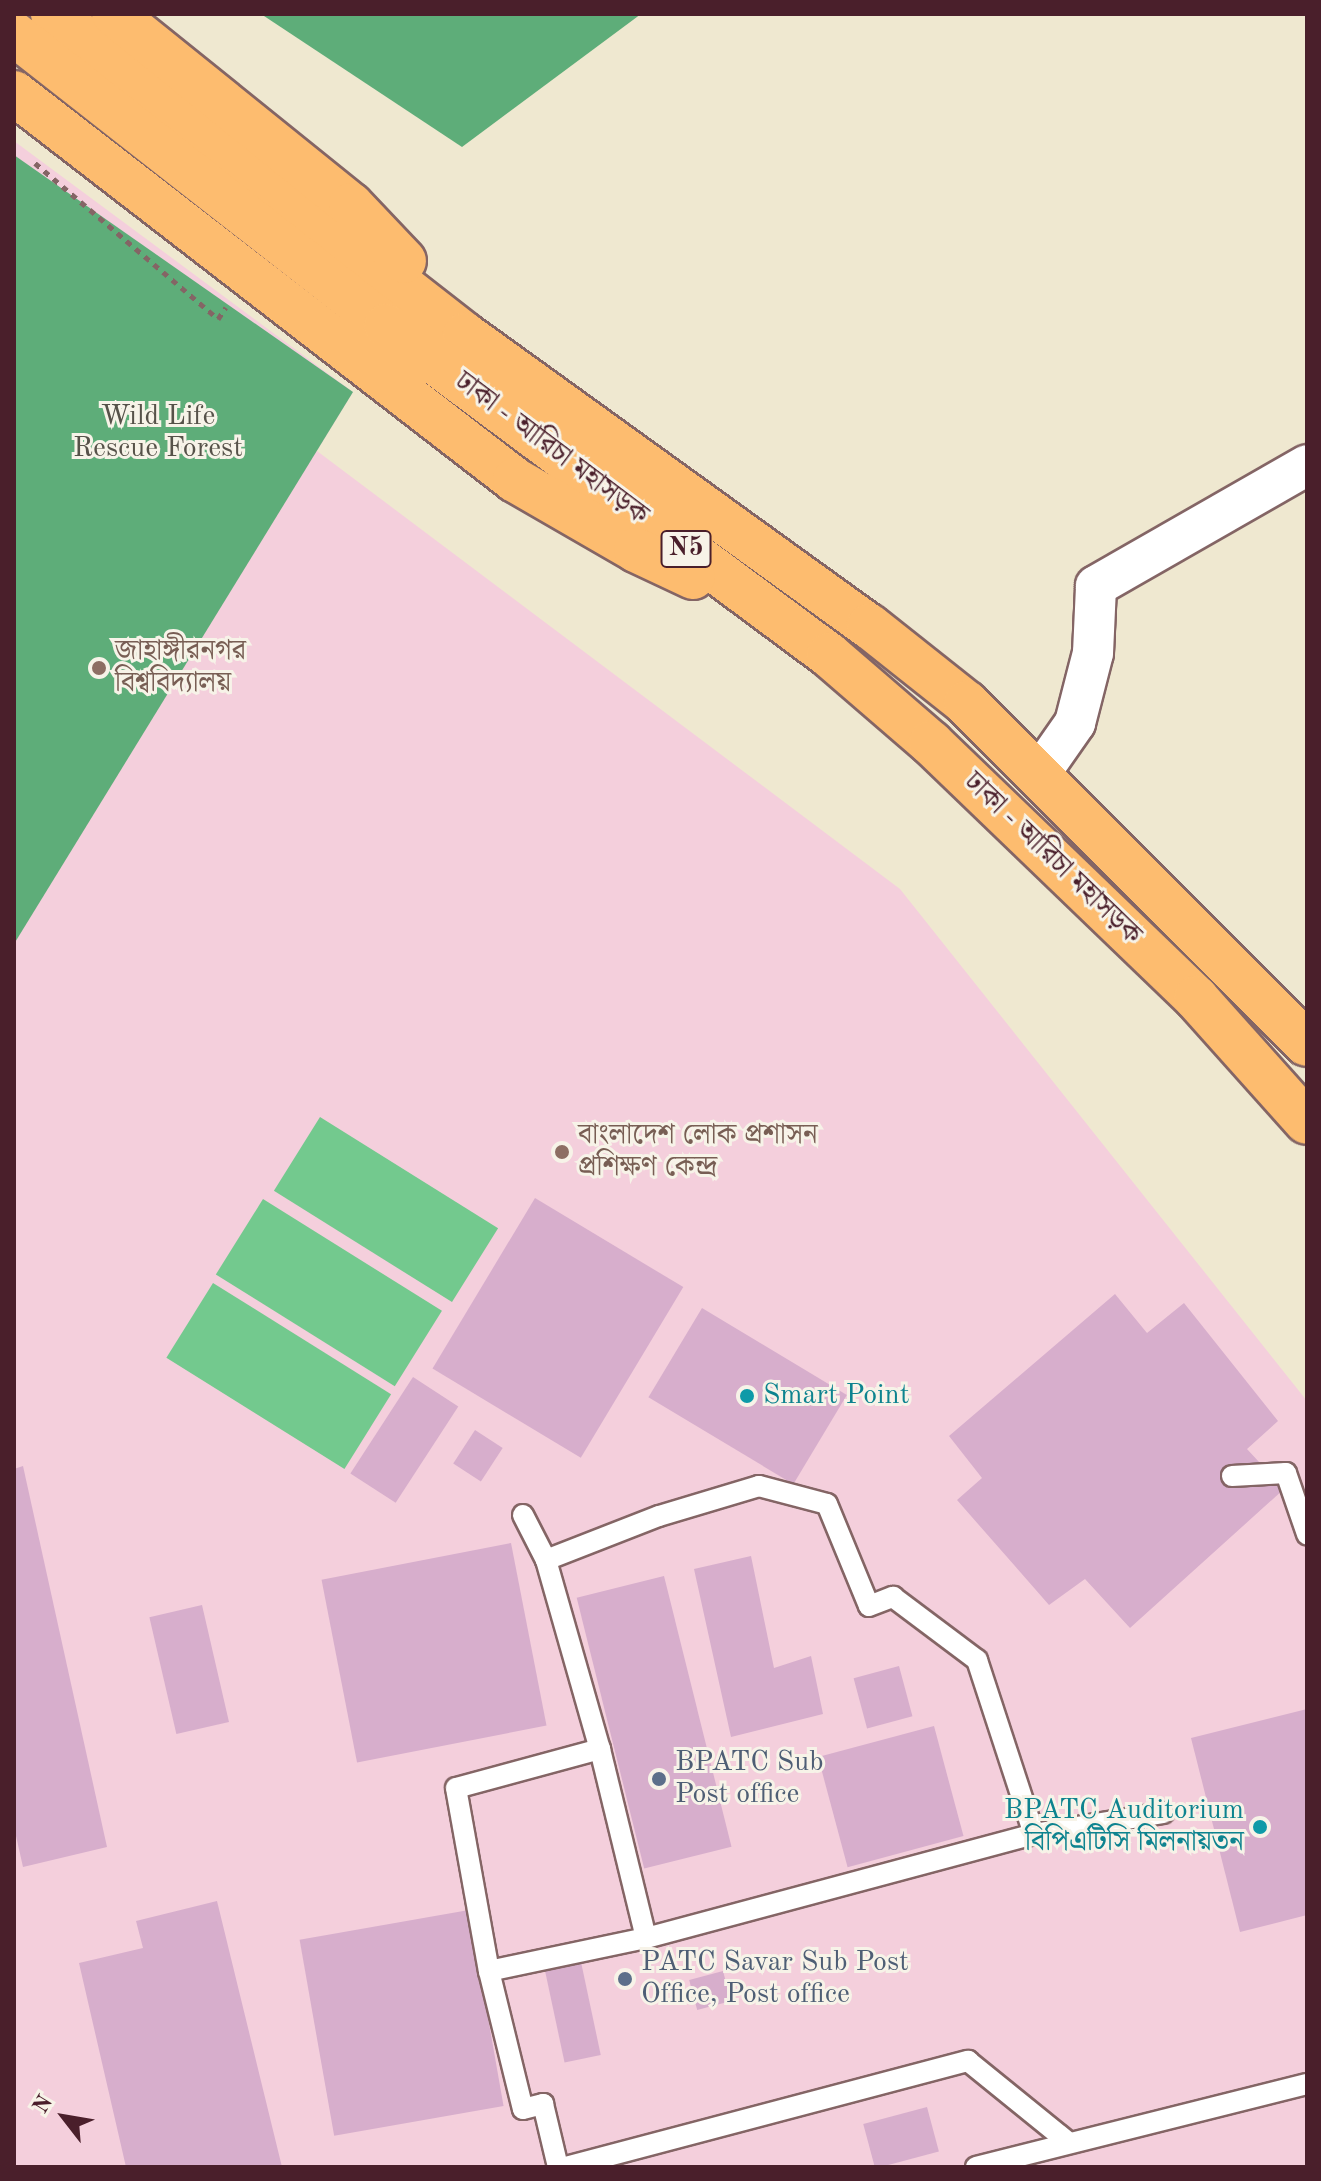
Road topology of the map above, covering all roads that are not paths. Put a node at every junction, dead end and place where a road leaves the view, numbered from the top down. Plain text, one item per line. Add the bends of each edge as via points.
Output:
1 (53, 14) edge
2 (114, 14) edge
3 (14, 34) edge
4 (14, 93) edge
5 (465, 335) junction
6 (1307, 465) edge
7 (772, 613) junction
8 (1038, 776) junction
9 (1307, 1044) edge
10 (1307, 1122) edge
11 (1232, 1476) dead end
12 (523, 1515) dead end
13 (1307, 1534) edge
14 (546, 1560) junction
15 (600, 1749) junction
16 (1163, 1813) dead end
17 (1034, 1834) junction
18 (646, 1938) junction
19 (489, 1971) junction
20 (1307, 2084) edge
21 (1068, 2142) junction
22 (558, 2167) edge
23 (566, 2167) edge
24 (976, 2167) edge

1 - 5 highway, ঢাকা - আরিচা মহাসড়ক / N5
2 - 5 highway via 351,205
3 - 7 highway, ঢাকা - আরিচা মহাসড়ক / N5 via 386,326
4 - 7 highway via 515,480 636,550
5 - 8 highway, ঢাকা - আরিচা মহাসড়ক / N5 via 869,626 966,703
6 - 8 street via 1096,586 1093,653 1075,723
7 - 10 highway, ঢাকা - আরিচা মহাসড়ক / N5 via 931,743 1196,998
8 - 9 highway, ঢাকা - আরিচা মহাসড়ক / N5
11 - 13 lane via 1286,1473
12 - 14 lane
14 - 15 lane
14 - 17 lane via 659,1516 759,1486 827,1504 869,1606 893,1597 977,1660
15 - 18 lane
15 - 19 lane via 456,1788
16 - 17 lane
17 - 18 lane
18 - 19 lane
19 - 22 lane via 523,2109 543,2104
20 - 21 lane
21 - 23 lane via 968,2061
21 - 24 lane

